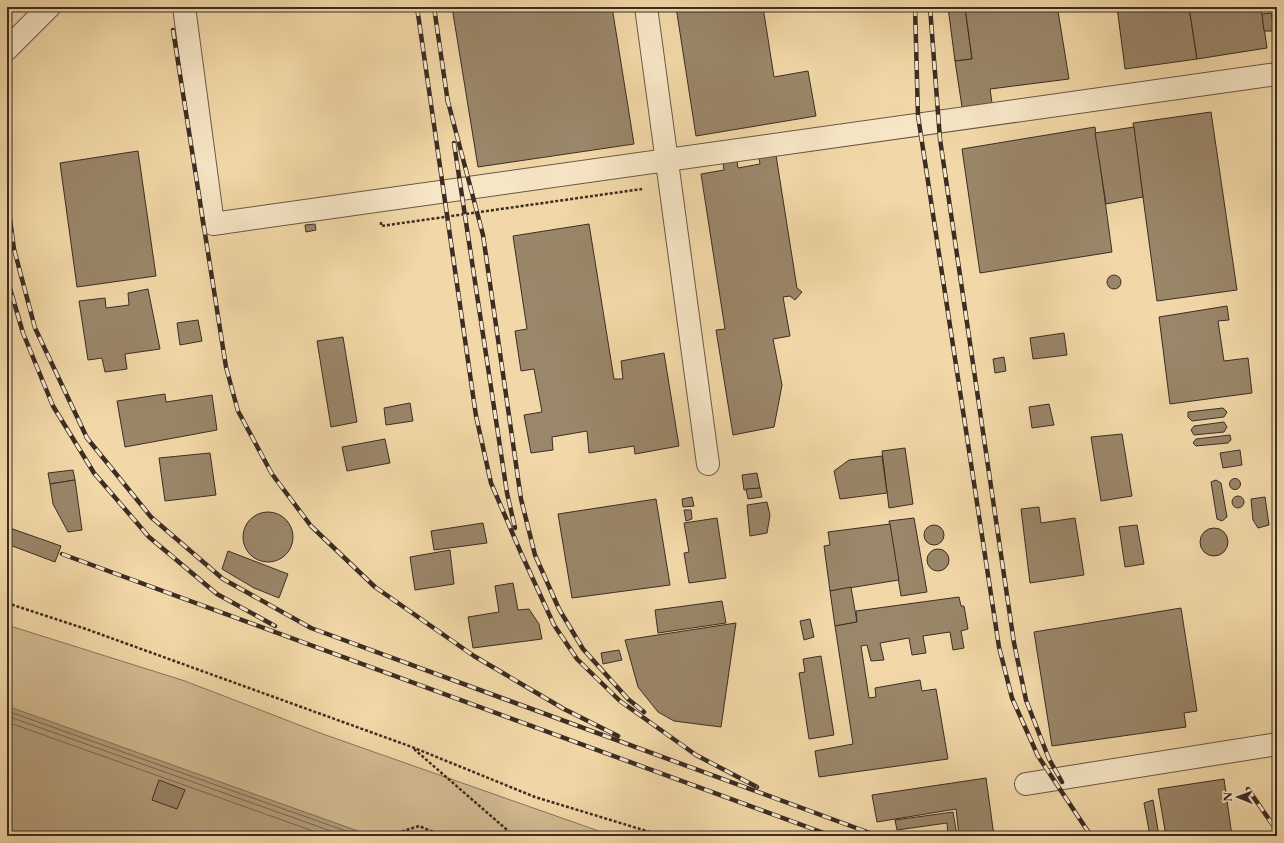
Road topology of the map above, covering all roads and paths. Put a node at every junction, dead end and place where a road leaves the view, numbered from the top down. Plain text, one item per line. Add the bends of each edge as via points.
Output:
1 (48, 7) edge
2 (184, 7) edge
3 (646, 7) edge
4 (7, 49) edge
5 (1277, 74) edge
6 (666, 160) junction
7 (708, 464) dead end
8 (7, 603) edge
9 (1277, 744) edge
10 (412, 748) junction
11 (1026, 784) dead end
12 (397, 833) dead end
13 (443, 836) edge
14 (514, 836) edge
15 (663, 836) edge

1 - 4 street
2 - 6 street via 213,224
3 - 6 street
5 - 6 street
6 - 7 street
8 - 10 path via 86,629
9 - 11 street
10 - 14 path
10 - 15 path via 535,797
12 - 13 path via 419,826

